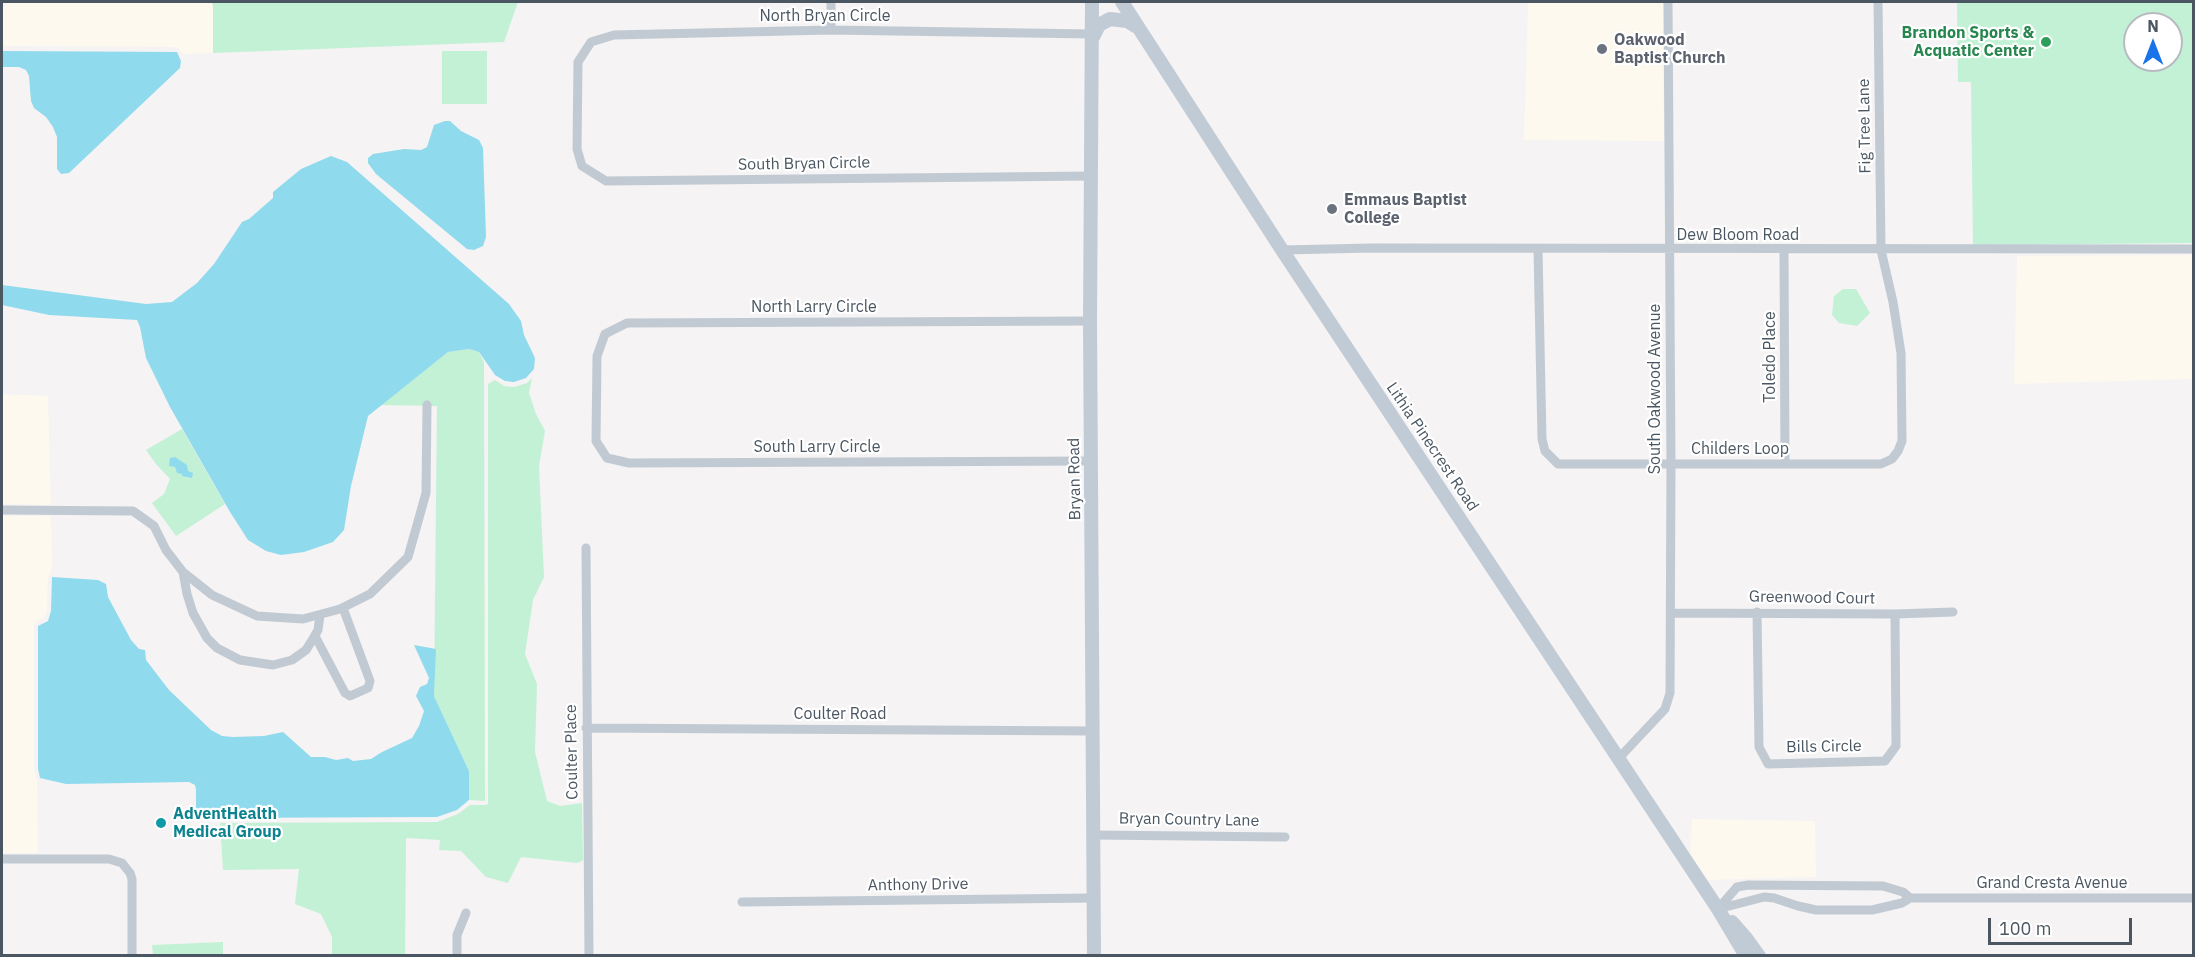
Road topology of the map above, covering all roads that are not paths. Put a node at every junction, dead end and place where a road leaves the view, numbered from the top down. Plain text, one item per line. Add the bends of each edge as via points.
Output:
1 (831, 2) edge
2 (1092, 2) edge
3 (1122, 2) edge
4 (1668, 2) edge
5 (1878, 2) edge
6 (831, 30) junction
7 (1140, 30) junction
8 (1092, 36) junction
9 (578, 106) joint
10 (1092, 176) junction
11 (2193, 249) edge
12 (1282, 250) junction
13 (1538, 250) junction
14 (1669, 250) junction
15 (1784, 250) junction
16 (1881, 250) junction
17 (1090, 321) junction
18 (597, 398) joint
19 (428, 405) dead end
20 (1091, 461) junction
21 (1671, 464) junction
22 (1785, 464) junction
23 (2, 510) edge
24 (586, 548) dead end
25 (183, 572) junction
26 (343, 608) junction
27 (1757, 612) junction
28 (1953, 612) dead end
29 (1671, 613) junction
30 (1895, 614) junction
31 (320, 615) junction
32 (315, 636) junction
33 (586, 728) junction
34 (1093, 731) junction
35 (1618, 758) junction
36 (1093, 835) junction
37 (1285, 837) dead end
38 (2, 859) edge
39 (1093, 898) junction
40 (1910, 898) junction
41 (2193, 898) edge
42 (742, 902) dead end
43 (1718, 909) junction
44 (466, 913) dead end
45 (132, 956) edge
46 (457, 956) edge
47 (589, 956) edge
48 (1094, 956) edge
49 (1746, 956) edge
50 (1759, 956) edge

1 - 6 street
2 - 8 main road, Bryan Road
3 - 7 main road, Lithia Pinecrest Road
4 - 14 street, South Oakwood Avenue
5 - 16 street, Fig Tree Lane
6 - 8 street, North Bryan Circle
6 - 9 street, North Bryan Circle via 614,35 591,42 578,62
7 - 8 main road via 1127,21 1110,19 1099,25
7 - 12 main road, Lithia Pinecrest Road
8 - 10 main road, Bryan Road
9 - 10 street, South Bryan Circle via 577,149 582,166 606,181
10 - 17 main road, Bryan Road
11 - 16 street, Dew Bloom Road
12 - 13 street, Dew Bloom Road
12 - 35 main road, Lithia Pinecrest Road
13 - 14 street, Dew Bloom Road
13 - 21 street, Childers Loop via 1545,451 1558,464
14 - 15 street, Dew Bloom Road
14 - 21 street, South Oakwood Avenue
15 - 16 street, Dew Bloom Road
15 - 22 street, Toledo Place
16 - 22 street, Childers Loop via 1901,353 1902,441 1898,451 1881,464
17 - 18 street, North Larry Circle via 627,324 605,334 597,356
17 - 20 main road, Bryan Road
18 - 20 street, South Larry Circle via 596,441 607,458 629,463
19 - 26 street via 426,493 408,557 370,594
20 - 34 main road, Bryan Road
21 - 22 street, Childers Loop
21 - 29 street, South Oakwood Avenue
23 - 25 street via 133,511 154,526
24 - 33 street, Coulter Place
25 - 31 street via 212,596 256,616 303,619
25 - 32 street via 200,626 207,638 227,654 273,665 292,660 306,650
26 - 31 street
26 - 32 street via 370,681 368,688 351,696 345,693
27 - 29 street, Greenwood Court
27 - 30 street, Greenwood Court
27 - 30 street, Bills Circle via 1759,747 1768,764 1885,761 1896,746
28 - 30 street, Greenwood Court
29 - 35 street, South Oakwood Avenue via 1670,693 1665,709
31 - 32 street
33 - 34 street, Coulter Road
33 - 47 street, Coulter Place
34 - 36 main road, Bryan Road
35 - 43 main road, Lithia Pinecrest Road
36 - 37 street, Bryan Country Lane
36 - 39 main road, Bryan Road
38 - 45 street via 109,859 122,863 132,879
39 - 42 street, Anthony Drive
39 - 48 main road, Bryan Road
40 - 41 street, Grand Cresta Avenue
40 - 43 street, Grand Cresta Avenue via 1872,910 1816,910 1764,897
40 - 43 street, Grand Cresta Avenue via 1883,886 1748,885 1737,887
43 - 49 main road, Lithia Pinecrest Road
43 - 50 main road, Lithia Pinecrest Road
44 - 46 street via 457,936

